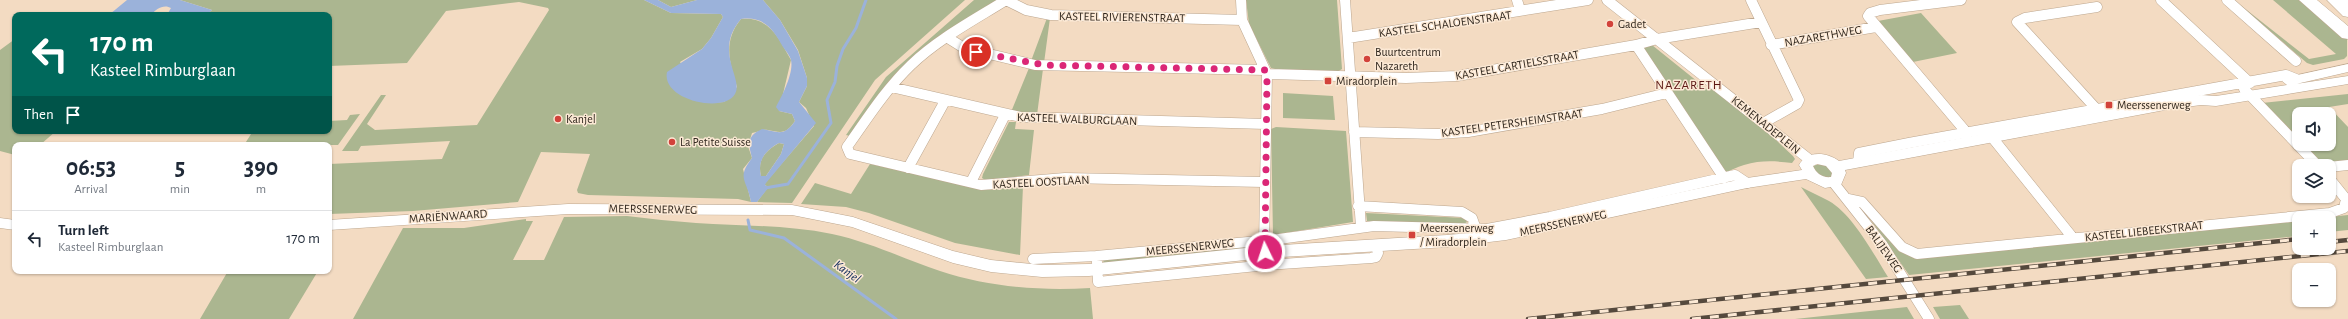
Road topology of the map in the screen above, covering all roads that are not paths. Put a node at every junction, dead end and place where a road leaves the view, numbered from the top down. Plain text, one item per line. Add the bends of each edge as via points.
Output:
1 (1006, 0) edge
2 (1241, 0) edge
3 (1344, 0) edge
4 (1517, 0) edge
5 (1588, 0) edge
6 (1607, 0) edge
7 (1751, 0) edge
8 (1961, 0) edge
9 (2161, 0) edge
10 (2227, 0) edge
11 (2308, 0) edge
12 (2317, 0) edge
13 (2334, 0) edge
14 (2345, 0) edge
15 (2348, 2) edge
16 (2097, 7) dead end
17 (1520, 10) junction
18 (2348, 12) edge
19 (1242, 20) junction
20 (1760, 22) junction
21 (2348, 26) edge
22 (1876, 27) junction
23 (2348, 34) edge
24 (948, 38) junction
25 (1348, 38) junction
26 (1657, 39) junction
27 (1636, 45) junction
28 (1771, 45) junction
29 (2296, 61) dead end
30 (2348, 68) edge
31 (1266, 72) junction
32 (1350, 75) junction
33 (2348, 80) edge
34 (891, 87) junction
35 (2247, 89) junction
36 (1667, 93) junction
37 (944, 101) junction
38 (2099, 113) junction
39 (1005, 115) junction
40 (1765, 122) junction
41 (1266, 124) junction
42 (1354, 132) junction
43 (1967, 133) junction
44 (1991, 136) junction
45 (2312, 159) edge
46 (1810, 160) junction
47 (1858, 162) junction
48 (2348, 165) edge
49 (2336, 166) edge
50 (1836, 167) junction
51 (908, 168) junction
52 (1808, 174) junction
53 (1724, 178) junction
54 (971, 182) junction
55 (1264, 182) junction
56 (1833, 182) junction
57 (1747, 183) junction
58 (2336, 187) edge
59 (1848, 199) junction
60 (1358, 206) junction
61 (568, 209) joint
62 (0, 223) edge
63 (12, 225) edge
64 (332, 225) edge
65 (1362, 227) junction
66 (1476, 229) junction
67 (2073, 238) junction
68 (1376, 245) junction
69 (1264, 246) junction
70 (1033, 259) dead end
71 (1097, 263) junction
72 (1929, 319) edge

1 - 19 street, KASTEEL RIVIERENSTRAAT via 1026,10 1051,15
1 - 24 street
2 - 19 street
3 - 25 street
4 - 17 street
5 - 17 street, KASTEEL SCHALOENSTRAAT
6 - 26 street, KEMENADEPLEIN
7 - 20 street
8 - 22 street via 1875,11 1868,16
9 - 35 street
10 - 29 street
11 - 23 highway
12 - 21 main road
13 - 18 main road
14 - 15 highway
16 - 38 street via 2018,20 2018,24
17 - 25 street, KASTEEL SCHALOENSTRAAT via 1516,13
19 - 31 street
20 - 26 street
20 - 28 street
22 - 28 street, NAZARETHWEG
22 - 43 street
24 - 31 street via 964,48 1040,65
24 - 34 street via 910,66
25 - 32 street
26 - 27 street
26 - 40 street, KEMENADEPLEIN
27 - 32 street, KASTEEL CARTIELSSTRAAT via 1457,76 1406,78
27 - 36 street
28 - 40 street via 1798,100 1797,104
30 - 35 street
31 - 32 street
31 - 41 street
32 - 42 street
33 - 35 street
34 - 37 street, KASTEEL WALBURGLAAN
34 - 51 street, KASTEEL OOSTLAAN via 847,147 847,151 850,154
35 - 38 street via 2164,98
35 - 38 street via 2216,101 2201,100
35 - 45 street
36 - 42 street, KASTEEL PETERSHEIMSTRAAT via 1602,109 1468,132
36 - 53 street
37 - 39 street, KASTEEL WALBURGLAAN
37 - 51 street
38 - 43 street
38 - 44 street
39 - 41 street, KASTEEL WALBURGLAAN via 1038,119
39 - 54 street
40 - 46 street, KEMENADEPLEIN
41 - 55 street
42 - 60 street
43 - 47 street via 1859,153
44 - 47 street
44 - 67 street
46 - 50 street via 1823,159
46 - 52 street via 1806,165
47 - 50 street
48 - 49 street
50 - 56 street via 1839,176
51 - 54 street, KASTEEL OOSTLAAN
52 - 56 street via 1820,182
52 - 57 street, MEERSSENERWEG
53 - 57 street, MEERSSENERWEG via 1735,175
53 - 66 street, MEERSSENERWEG via 1525,223
54 - 55 street, KASTEEL OOSTLAAN via 991,185 1065,178
55 - 69 street
56 - 59 street, BALIJEWEG
57 - 68 street, MEERSSENERWEG via 1506,235
58 - 67 street, KASTEEL LIEBEEKSTRAAT via 2346,199 2344,208 2330,213
59 - 67 street, KASTEEL LIEBEEKSTRAAT via 1862,202 1909,252 1917,254
59 - 72 street, BALIJEWEG via 1886,250
60 - 65 street
60 - 66 street via 1462,212 1472,218
61 - 64 street, MARIËNWAARD
61 - 71 street, MEERSSENERWEG via 738,210 868,228 953,257 990,266 1042,271
62 - 63 street
65 - 66 street, MEERSSENERWEG
65 - 69 street, MEERSSENERWEG
68 - 69 street, MEERSSENERWEG
68 - 71 street via 1378,253 1371,258 1267,265 1098,282
69 - 71 street, MEERSSENERWEG
70 - 71 street, MEERSSENERWEG

